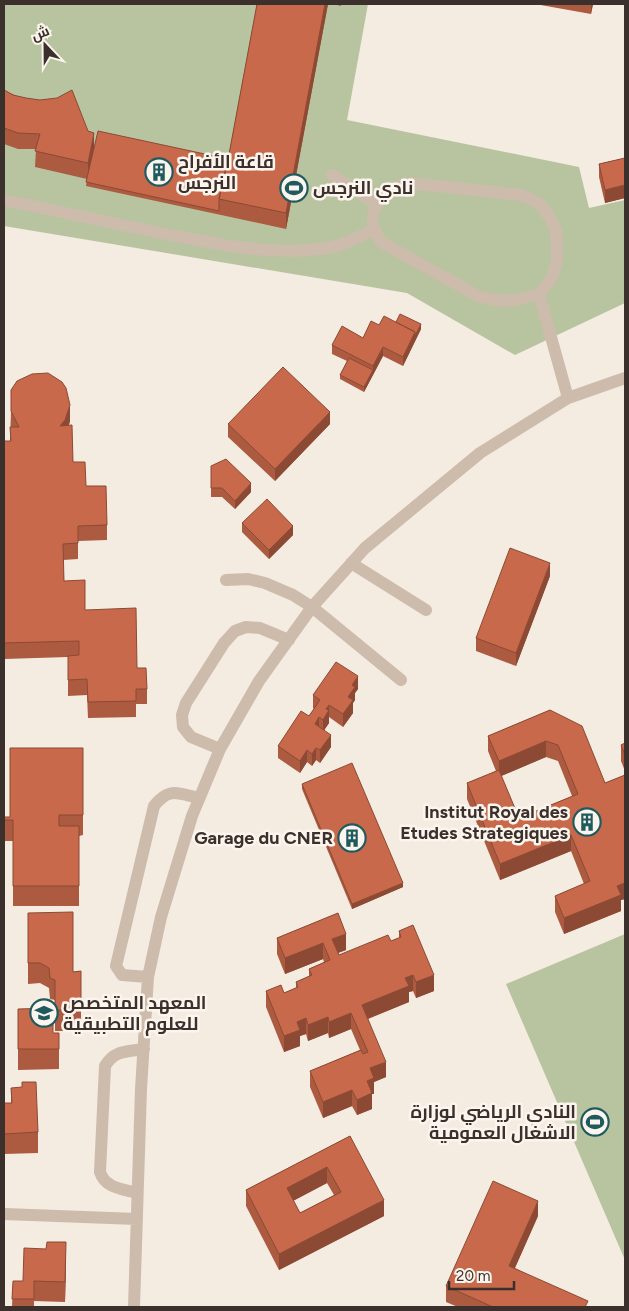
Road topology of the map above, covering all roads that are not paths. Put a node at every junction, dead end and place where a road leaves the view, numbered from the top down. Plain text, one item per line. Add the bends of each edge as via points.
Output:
1 (332, 176) dead end
2 (4, 200) edge
3 (376, 204) junction
4 (374, 230) junction
5 (539, 294) junction
6 (625, 378) edge
7 (568, 398) junction
8 (351, 563) junction
9 (226, 580) dead end
10 (312, 607) junction
11 (426, 610) dead end
12 (289, 640) junction
13 (402, 680) dead end
14 (220, 749) junction
15 (199, 798) junction
16 (148, 977) junction
17 (144, 1049) junction
18 (137, 1193) junction
19 (4, 1214) edge
20 (137, 1219) junction
21 (134, 1307) edge

1 - 3 street
2 - 4 street via 251,249 296,251 334,247
3 - 4 street via 372,217
3 - 5 street via 398,185 409,183 521,194 539,203 556,230 557,260 552,277
4 - 5 street via 381,242 478,296 510,301
5 - 7 street
6 - 7 street
7 - 8 street via 480,454
8 - 10 street
8 - 11 street
9 - 10 street via 248,579 265,583
10 - 12 street
10 - 13 street
12 - 14 street via 259,681
12 - 14 street via 260,628 246,627 235,631 186,703 183,727 191,737
14 - 15 street
15 - 16 street via 161,917
15 - 16 street via 166,794 154,806 116,966 122,975
16 - 17 street
17 - 18 street
17 - 18 street via 116,1053 105,1066 104,1076 100,1172 110,1185
18 - 20 street
19 - 20 street
20 - 21 street

